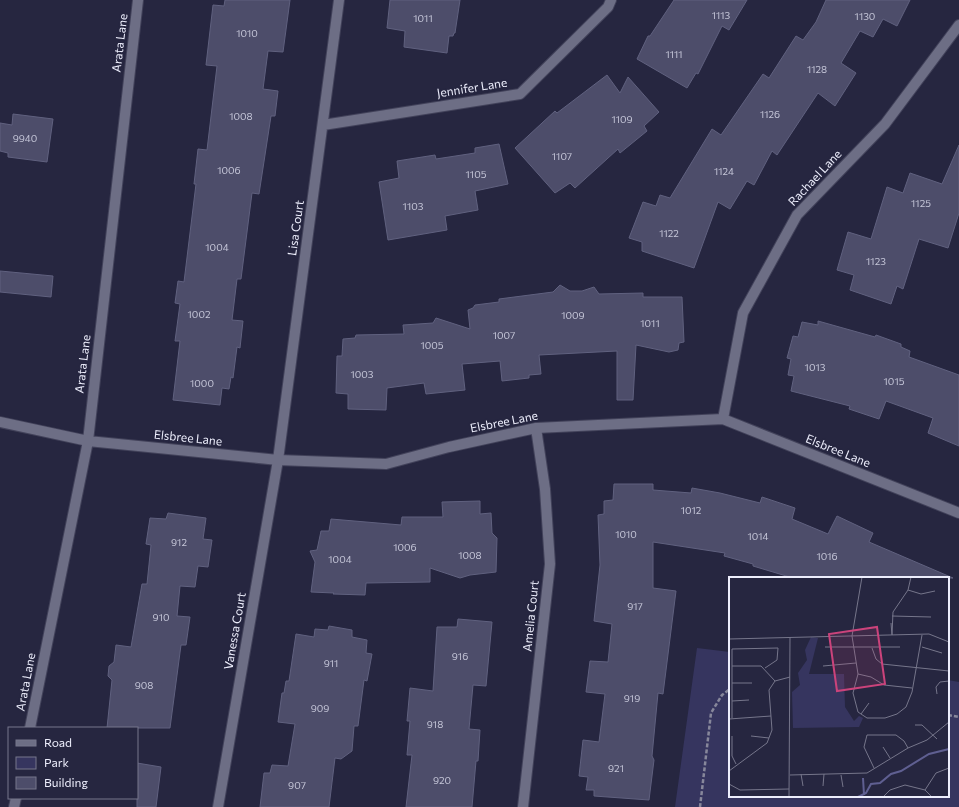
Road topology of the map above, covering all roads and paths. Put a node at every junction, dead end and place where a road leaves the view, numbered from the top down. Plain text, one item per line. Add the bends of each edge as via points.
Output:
1 (138, 0) edge
2 (339, 0) edge
3 (611, 0) edge
4 (959, 25) edge
5 (323, 125) junction
6 (723, 419) junction
7 (0, 422) edge
8 (536, 428) junction
9 (88, 441) junction
10 (278, 460) junction
11 (959, 513) edge
12 (729, 690) edge
13 (949, 715) edge
14 (959, 717) edge
15 (30, 727) edge
16 (218, 807) edge
17 (523, 807) edge
18 (700, 807) edge

1 - 9 street, Arata Lane
2 - 5 street, Lisa Court
3 - 5 street, Jennifer Lane via 608,7 520,94
4 - 6 street, Rachael Lane via 885,124 797,215 743,313
5 - 10 street, Lisa Court
6 - 8 street, Elsbree Lane
6 - 11 street, Elsbree Lane
7 - 9 street, Elsbree Lane
8 - 10 street, Elsbree Lane via 386,464
8 - 17 street, Amelia Court via 546,489 550,564
9 - 10 street, Elsbree Lane
9 - 15 street, Arata Lane
10 - 16 street, Vanessa Court
12 - 18 path via 722,695 711,712
13 - 14 path

